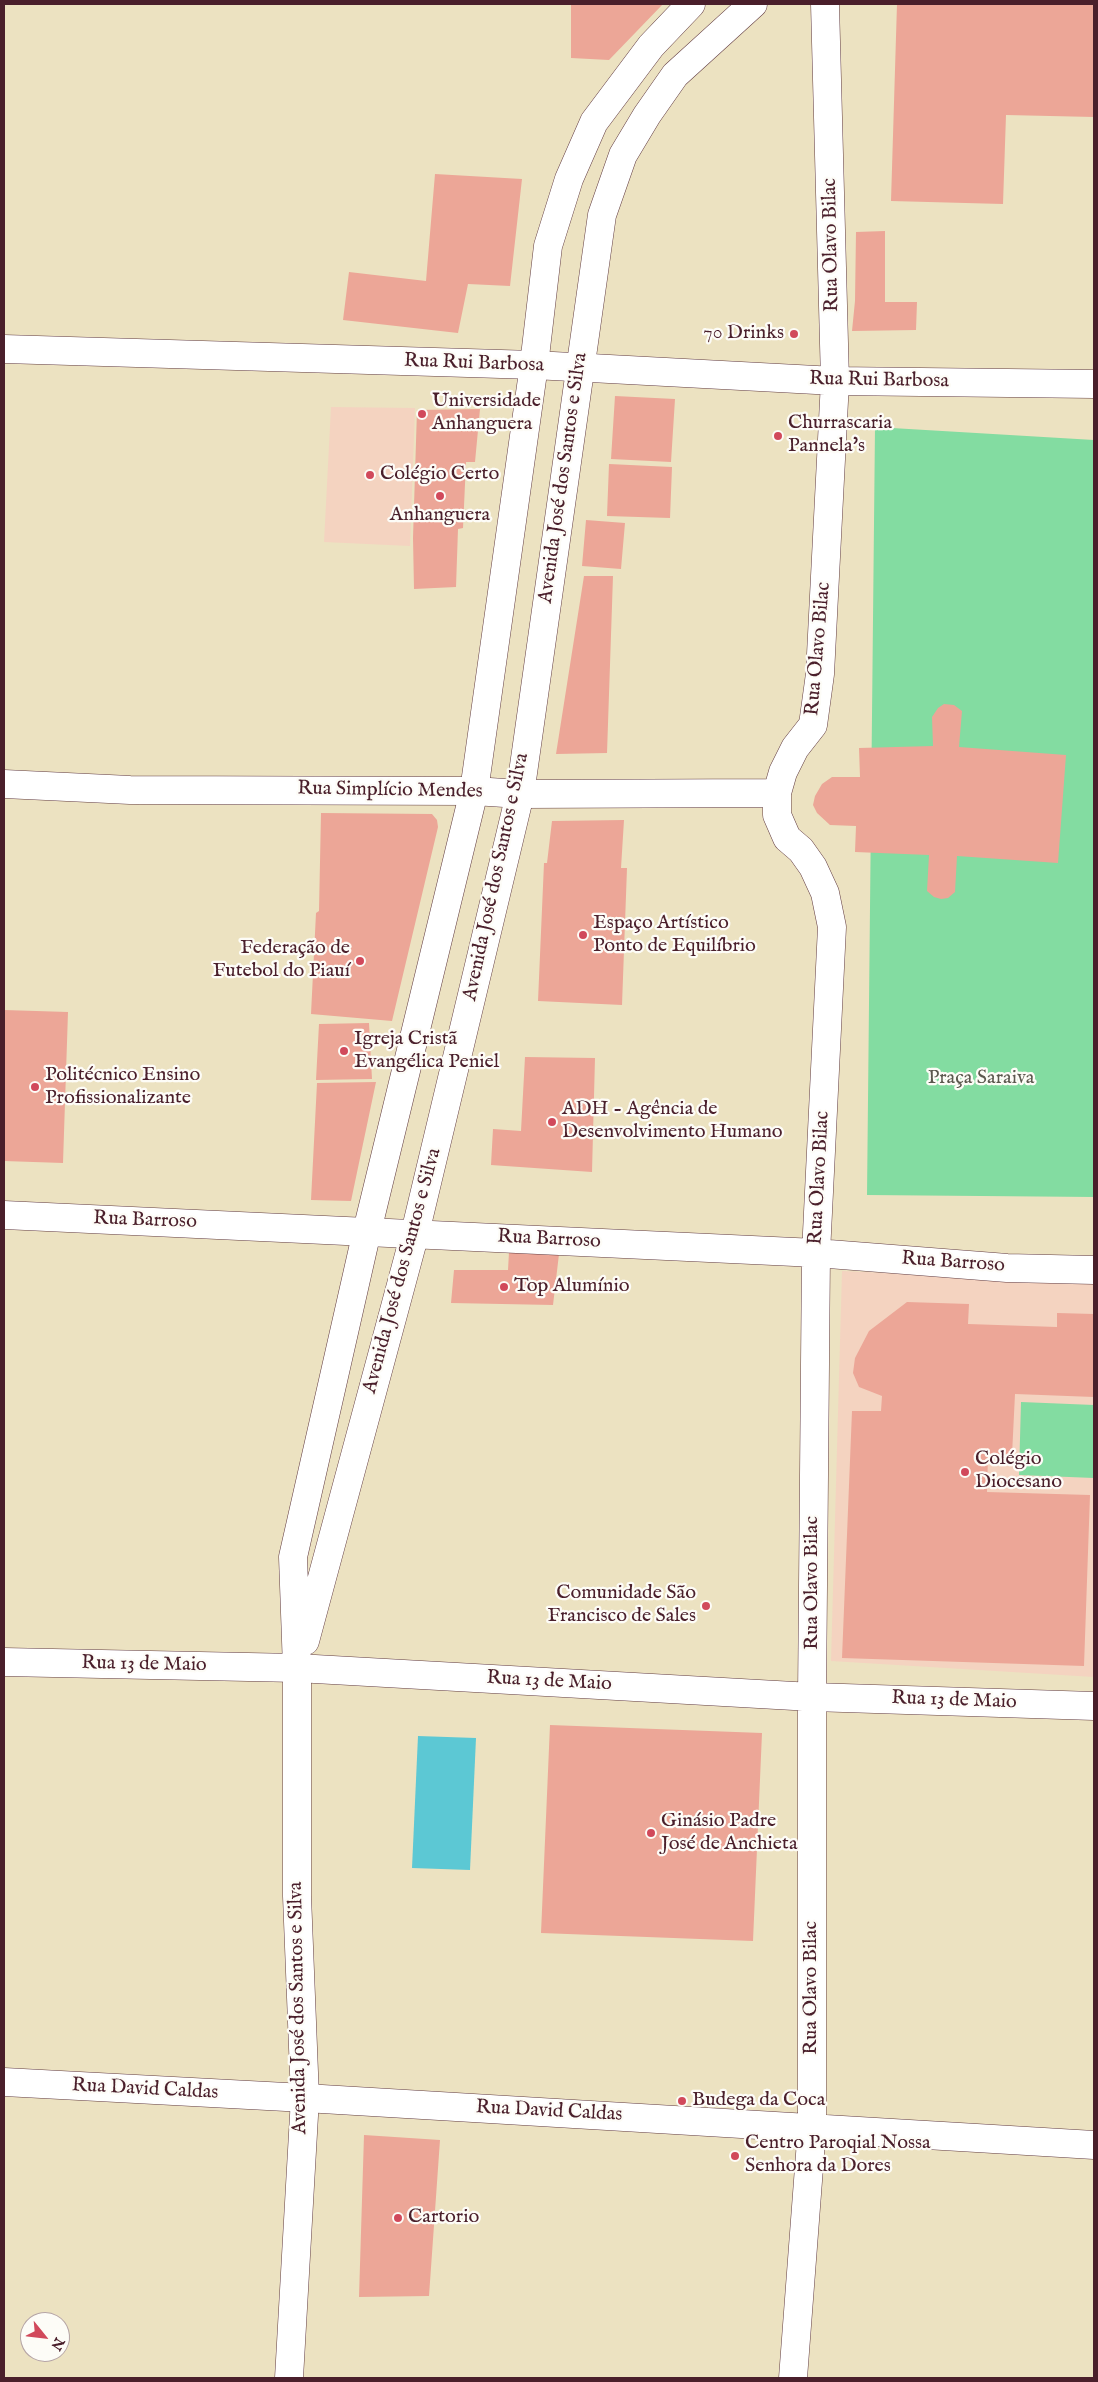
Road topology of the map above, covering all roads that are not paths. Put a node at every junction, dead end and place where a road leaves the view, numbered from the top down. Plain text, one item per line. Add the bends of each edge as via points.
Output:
1 (691, 4) edge
2 (753, 4) edge
3 (825, 4) edge
4 (4, 349) edge
5 (534, 366) junction
6 (580, 369) junction
7 (835, 381) junction
8 (1094, 384) edge
9 (4, 784) edge
10 (474, 791) junction
11 (777, 793) junction
12 (520, 794) junction
13 (4, 1216) edge
14 (367, 1231) junction
15 (415, 1234) junction
16 (816, 1253) junction
17 (1094, 1270) edge
18 (4, 1662) edge
19 (297, 1668) junction
20 (812, 1697) junction
21 (1094, 1706) edge
22 (4, 2082) edge
23 (305, 2098) junction
24 (812, 2128) junction
25 (1094, 2146) edge
26 (289, 2378) edge
27 (793, 2378) edge

1 - 5 street, Avenida José dos Santos e Silva via 651,46 594,122 569,179 548,246
2 - 6 street, Avenida José dos Santos e Silva via 675,75 646,115 623,155 602,215
3 - 7 street, Rua Olavo Bilac
4 - 5 street, Rua Rui Barbosa
5 - 6 street, Rua Rui Barbosa
5 - 10 street, Avenida José dos Santos e Silva
6 - 7 street, Rua Rui Barbosa
6 - 12 street, Avenida José dos Santos e Silva
7 - 8 street, Rua Rui Barbosa
7 - 11 street, Rua Olavo Bilac via 820,674 813,725 796,748
9 - 10 street, Rua Simplício Mendes via 130,790
10 - 12 street, Rua Simplício Mendes
10 - 14 street, Avenida José dos Santos e Silva
11 - 12 street, Rua Simplício Mendes
11 - 16 street, Rua Olavo Bilac via 777,815 787,838 813,867 825,893 832,927
12 - 15 street, Avenida José dos Santos e Silva
13 - 14 street, Rua Barroso
14 - 15 street, Rua Barroso
14 - 19 street, Avenida José dos Santos e Silva via 293,1557
15 - 16 street, Rua Barroso
15 - 19 street, Avenida José dos Santos e Silva
16 - 17 street, Rua Barroso via 1007,1268
16 - 20 street, Rua Olavo Bilac
18 - 19 street, Rua 13 de Maio
19 - 20 street, Rua 13 de Maio
19 - 23 street, Avenida José dos Santos e Silva via 296,1896
20 - 21 street, Rua 13 de Maio
20 - 24 street, Rua Olavo Bilac
22 - 23 street, Rua David Caldas
23 - 24 street, Rua David Caldas
23 - 26 street, Avenida José dos Santos e Silva
24 - 25 street, Rua David Caldas
24 - 27 street, Rua Olavo Bilac

